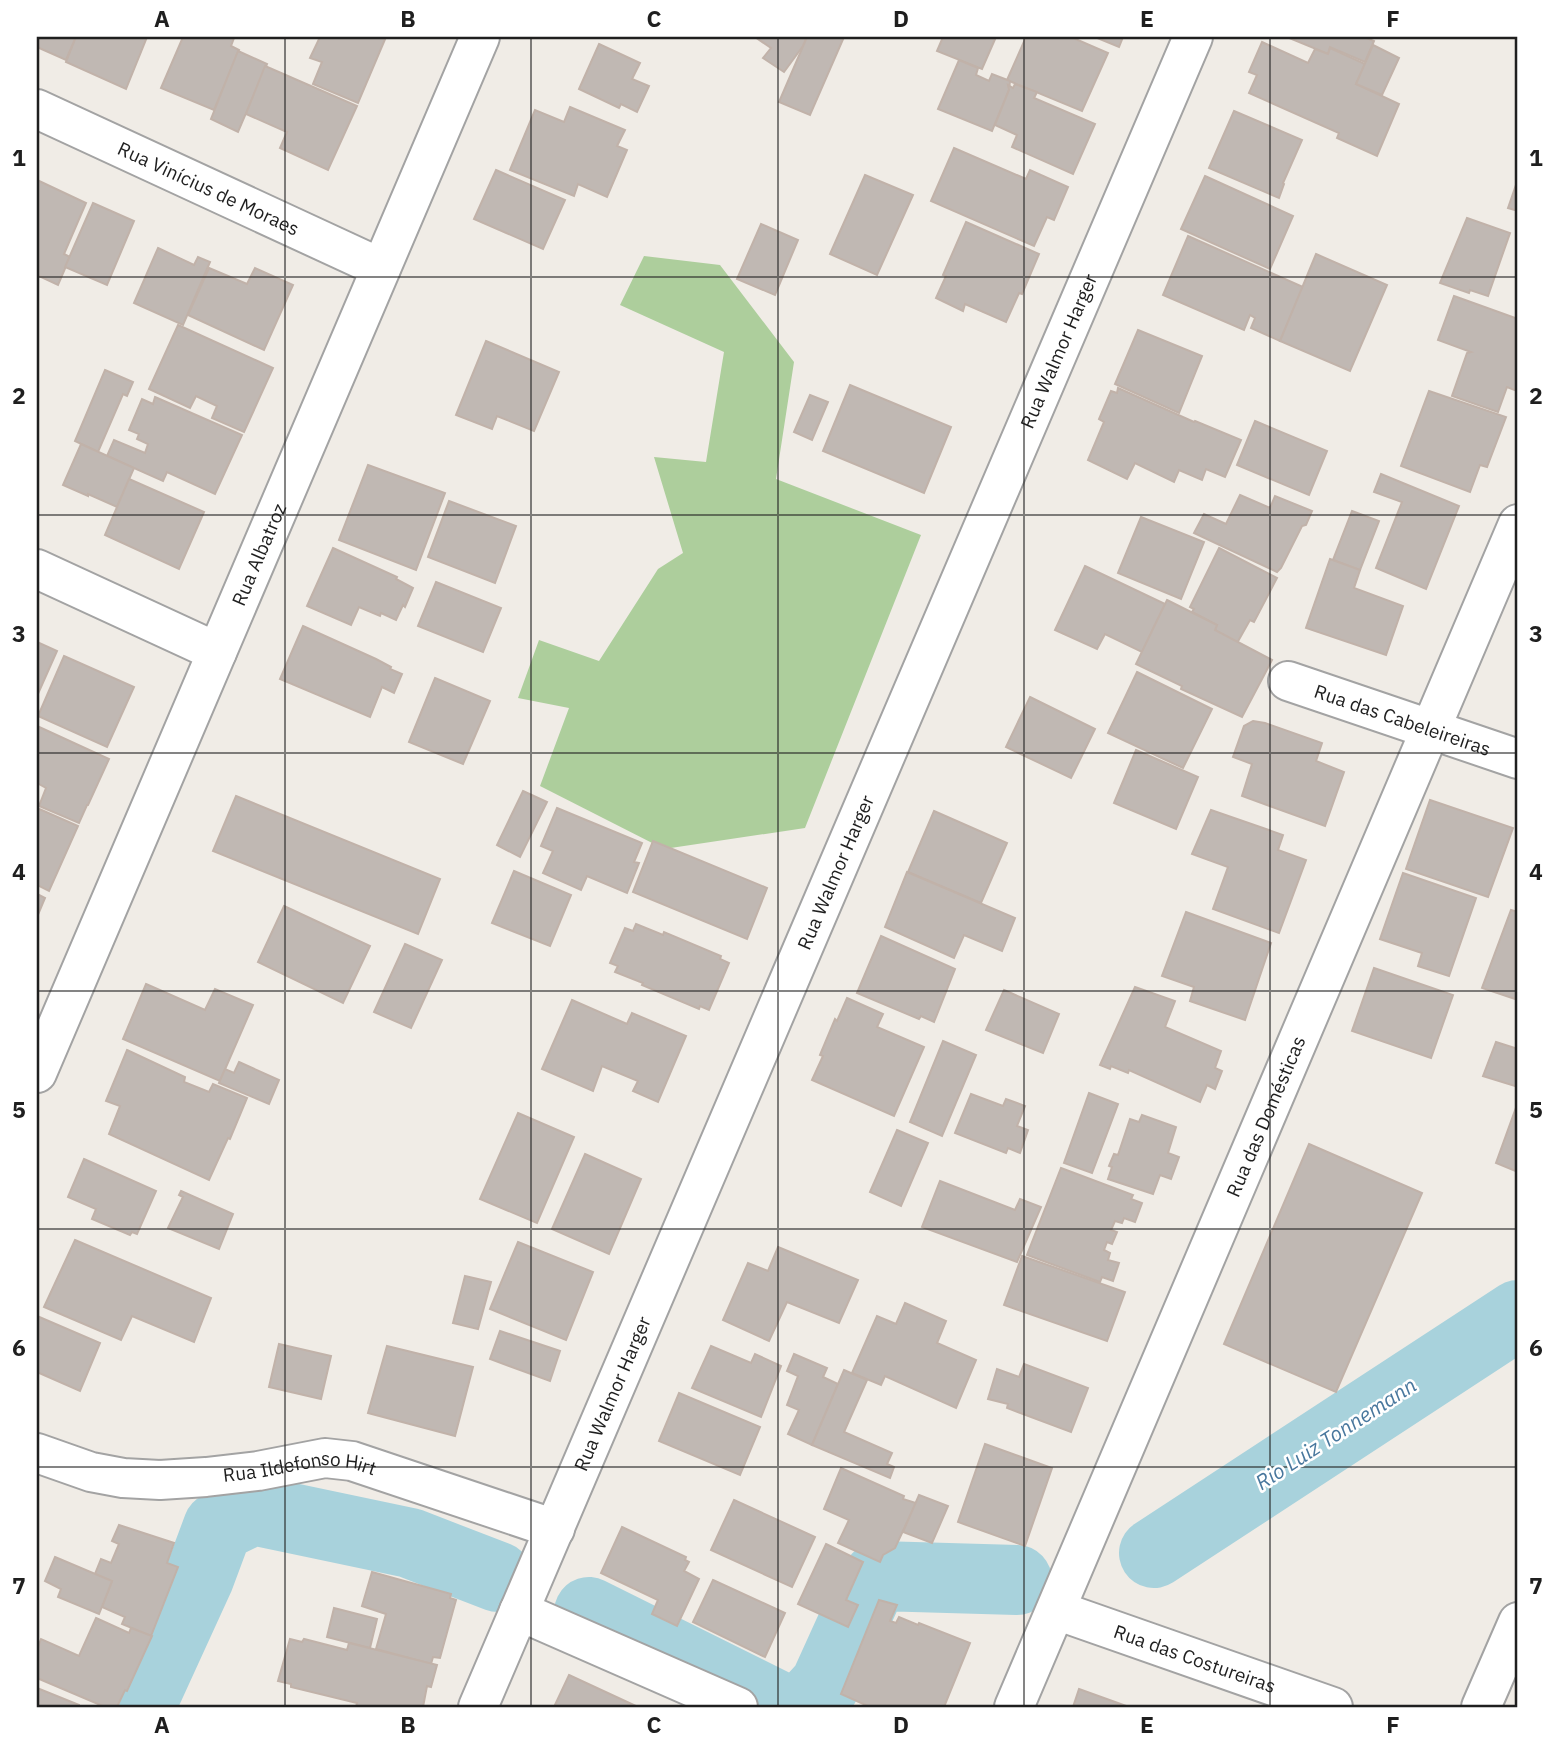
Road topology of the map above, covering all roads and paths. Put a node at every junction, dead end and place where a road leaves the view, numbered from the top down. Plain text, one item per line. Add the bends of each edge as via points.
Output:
1 (480, 37) edge
2 (1193, 37) edge
3 (37, 109) edge
4 (381, 268) junction
5 (1518, 524) edge
6 (37, 569) edge
7 (217, 652) junction
8 (1288, 681) dead end
9 (1431, 730) junction
10 (1518, 759) edge
11 (41, 1053) edge
12 (37, 1453) edge
13 (555, 1529) junction
14 (1056, 1610) junction
15 (519, 1611) junction
16 (1518, 1622) edge
17 (478, 1707) edge
18 (738, 1707) edge
19 (1014, 1707) edge
20 (1334, 1707) edge
21 (1481, 1707) edge

1 - 4 street, Rua Albatroz
2 - 13 street, Rua Walmor Harger
3 - 4 street, Rua Vinícius de Moraes
4 - 7 street, Rua Albatroz
5 - 9 street, Rua das Domésticas
6 - 7 street
7 - 11 street, Rua Albatroz
8 - 9 street, Rua das Cabeleireiras
9 - 10 street, Rua das Cabeleireiras
9 - 14 street, Rua das Domésticas
12 - 13 street, Rua Ildefonso Hirt via 92,1472 160,1480 258,1471 325,1458 352,1461
13 - 15 street, Rua Walmor Harger
14 - 19 street, Rua das Domésticas
14 - 20 street, Rua das Costureiras
15 - 17 street, Rua Walmor Harger
15 - 18 street
16 - 21 street

